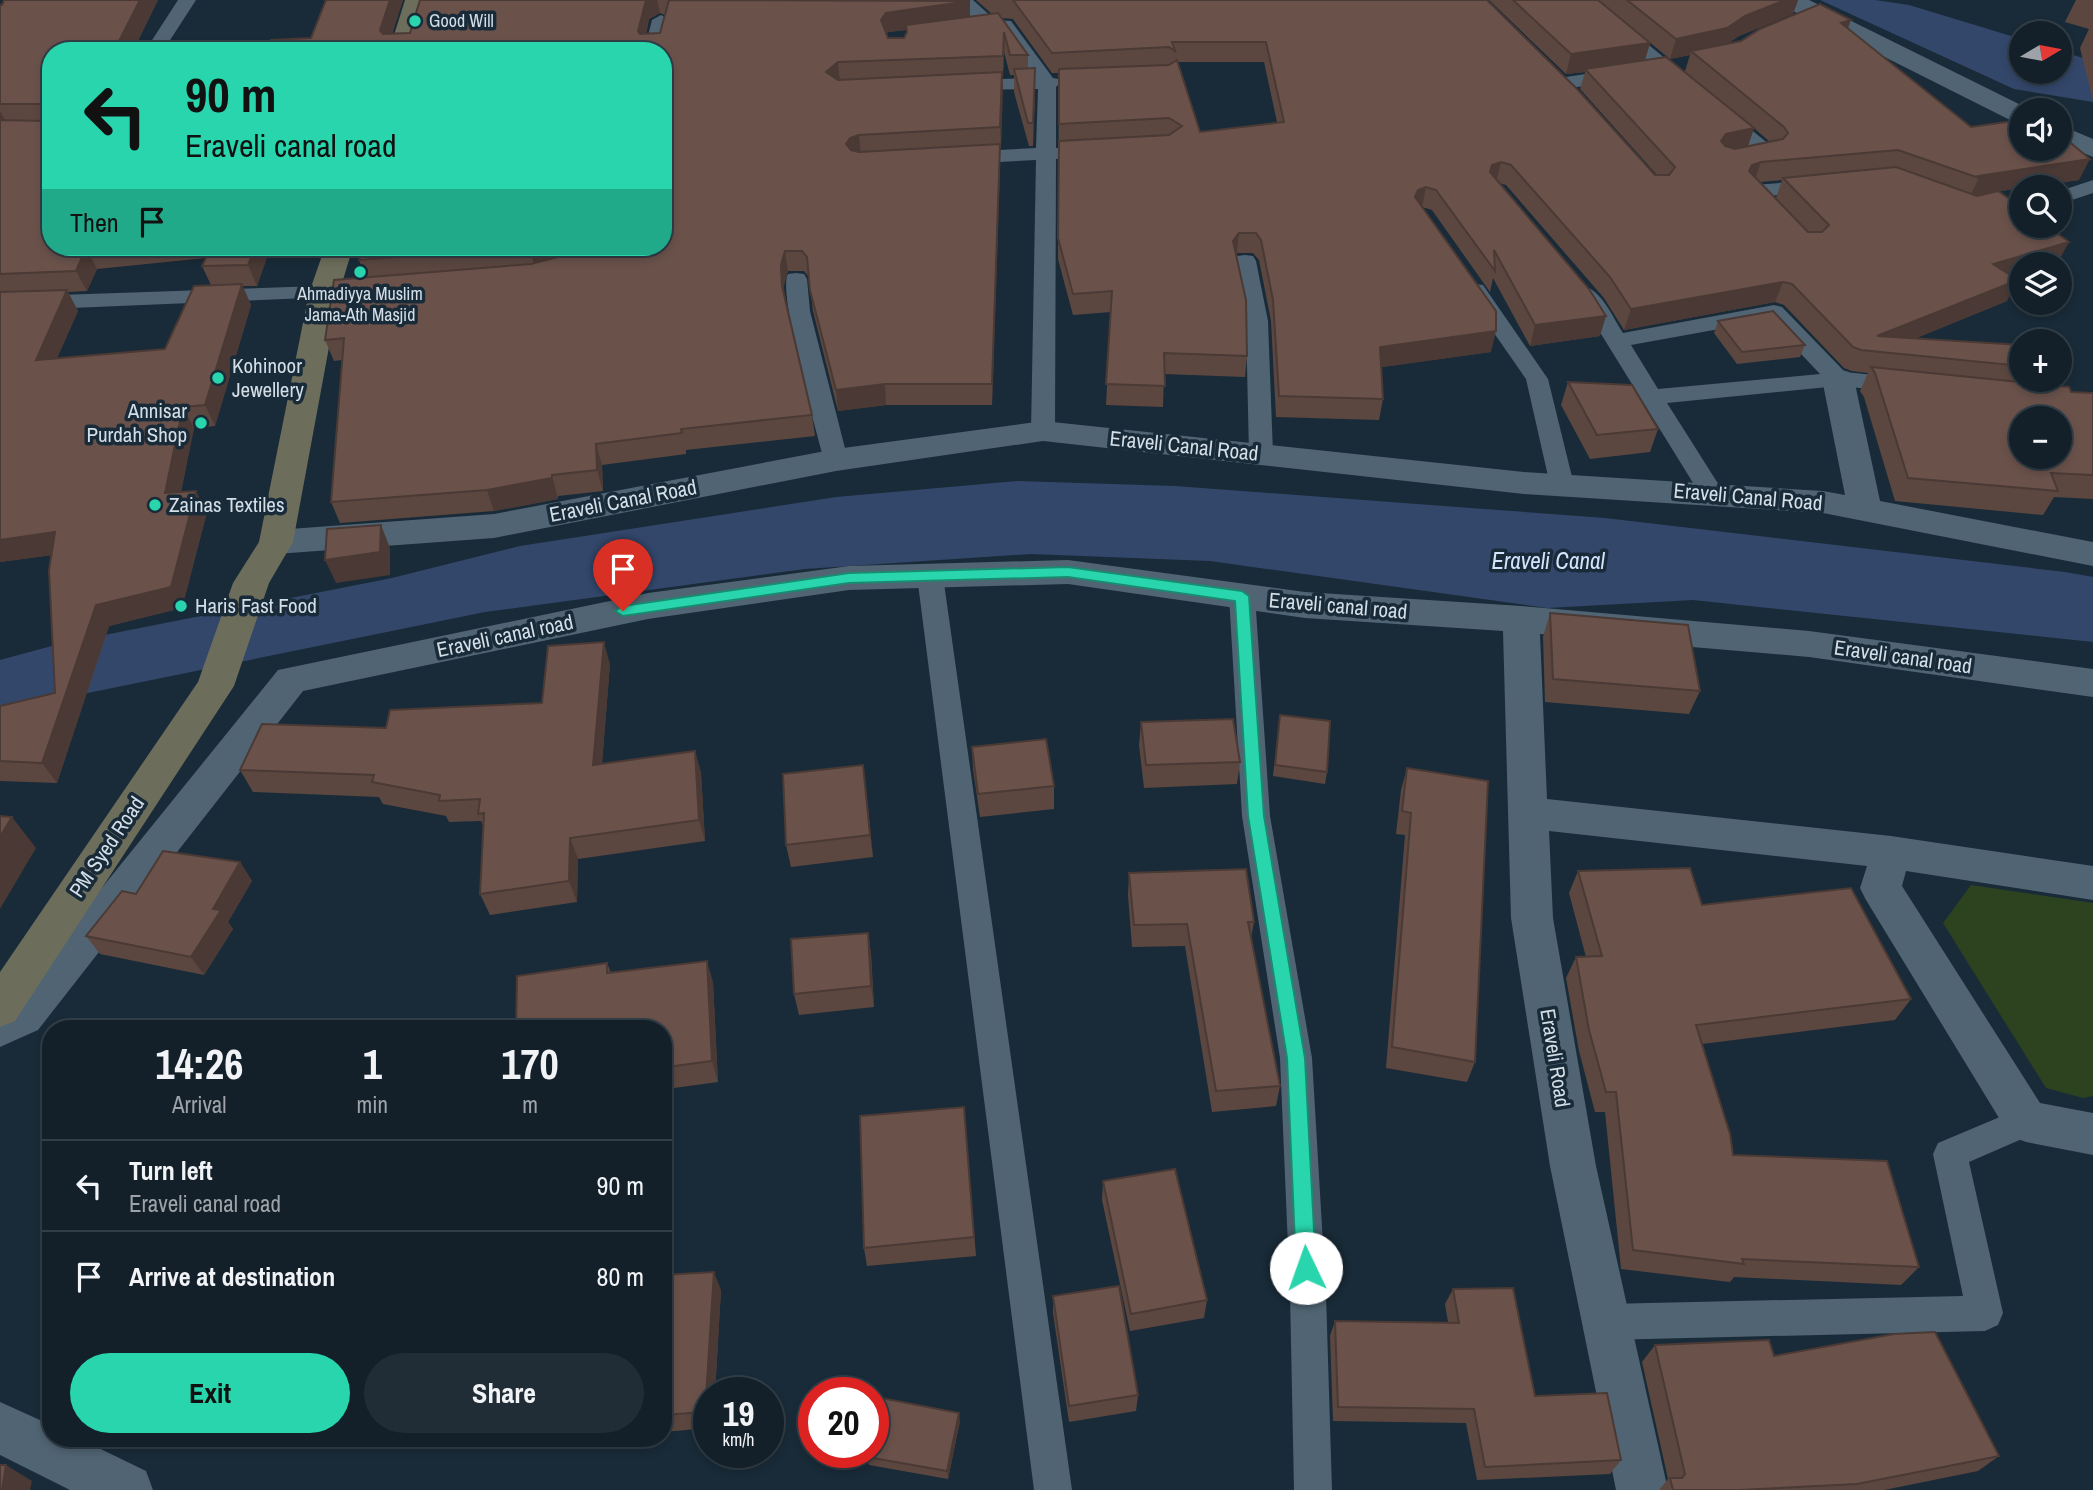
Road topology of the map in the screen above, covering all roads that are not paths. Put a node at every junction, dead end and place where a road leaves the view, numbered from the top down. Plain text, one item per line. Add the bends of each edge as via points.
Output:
1 (187, 0) edge
2 (417, 0) edge
3 (962, 0) edge
4 (1583, 0) edge
5 (1792, 11) edge
6 (661, 20) edge
7 (991, 24) junction
8 (967, 28) edge
9 (160, 42) edge
10 (404, 42) edge
11 (655, 42) edge
12 (1690, 63) edge
13 (1665, 68) junction
14 (1074, 81) edge
15 (1047, 83) junction
16 (951, 87) edge
17 (1574, 97) edge
18 (2009, 109) edge
19 (2072, 139) edge
20 (2093, 149) edge
21 (1087, 152) edge
22 (1046, 154) junction
23 (941, 159) edge
24 (1727, 161) edge
25 (1835, 184) edge
26 (2093, 186) edge
27 (2072, 194) edge
28 (1780, 219) edge
29 (336, 256) edge
30 (1245, 261) dead end
31 (1461, 270) edge
32 (1568, 274) edge
33 (796, 279) dead end
34 (363, 290) edge
35 (324, 293) junction
36 (0, 304) edge
37 (1618, 341) junction
38 (1838, 379) junction
39 (1921, 387) edge
40 (1654, 397) junction
41 (1044, 431) junction
42 (1261, 454) junction
43 (836, 460) junction
44 (1562, 485) junction
45 (1712, 493) junction
46 (1865, 510) junction
47 (276, 542) junction
48 (2093, 554) edge
49 (930, 576) junction
50 (1242, 596) junction
51 (1521, 619) junction
52 (2093, 683) edge
53 (1528, 813) junction
54 (1891, 852) junction
55 (2093, 883) edge
56 (0, 1008) edge
57 (0, 1028) edge
58 (2026, 1121) junction
59 (2093, 1134) edge
60 (1606, 1322) junction
61 (0, 1428) edge
62 (127, 1490) edge
63 (1052, 1490) edge
64 (1314, 1490) edge
65 (1642, 1490) edge

1 - 9 lane
2 - 10 street
3 - 7 lane
4 - 13 lane
5 - 18 street via 1818,13
6 - 11 lane
7 - 8 lane
7 - 15 lane via 1005,25
12 - 13 lane
13 - 17 lane via 1555,79
13 - 24 lane via 1768,153
14 - 15 lane
15 - 16 lane
15 - 22 lane
19 - 20 street
21 - 22 lane
22 - 23 lane
22 - 41 lane
25 - 28 lane via 1754,191
26 - 27 lane
29 - 35 street
30 - 42 lane via 1257,321
31 - 44 lane via 1537,379
32 - 37 lane
33 - 43 lane via 799,311
34 - 35 lane
35 - 36 lane
35 - 47 street
37 - 38 lane via 1774,312
37 - 40 lane
38 - 39 lane
38 - 40 lane
38 - 46 street
40 - 45 lane
41 - 42 street, Eraveli Canal Road
41 - 43 street, Eraveli Canal Road
42 - 44 street, Eraveli Canal Road
43 - 47 street, Eraveli Canal Road via 494,526
44 - 45 street, Eraveli Canal Road
45 - 46 street, Eraveli Canal Road
46 - 48 street, Eraveli Canal Road
47 - 56 street, PM Syed Road via 251,583 215,686
49 - 50 street, Eraveli canal road via 1068,572
49 - 57 street, Eraveli canal road via 849,578 648,606 291,680 23,1017
49 - 63 lane
50 - 51 street, Eraveli canal road via 1305,605
50 - 64 lane via 1256,816 1296,1058
51 - 52 street, Eraveli canal road via 1810,644
51 - 53 street, Eraveli Road
53 - 54 street
53 - 60 street, Eraveli Road via 1532,918 1573,1166
54 - 55 street
54 - 58 street via 1881,888
58 - 59 street
58 - 60 lane via 1950,1154 1985,1313
60 - 65 street, Eraveli Road
61 - 62 street

